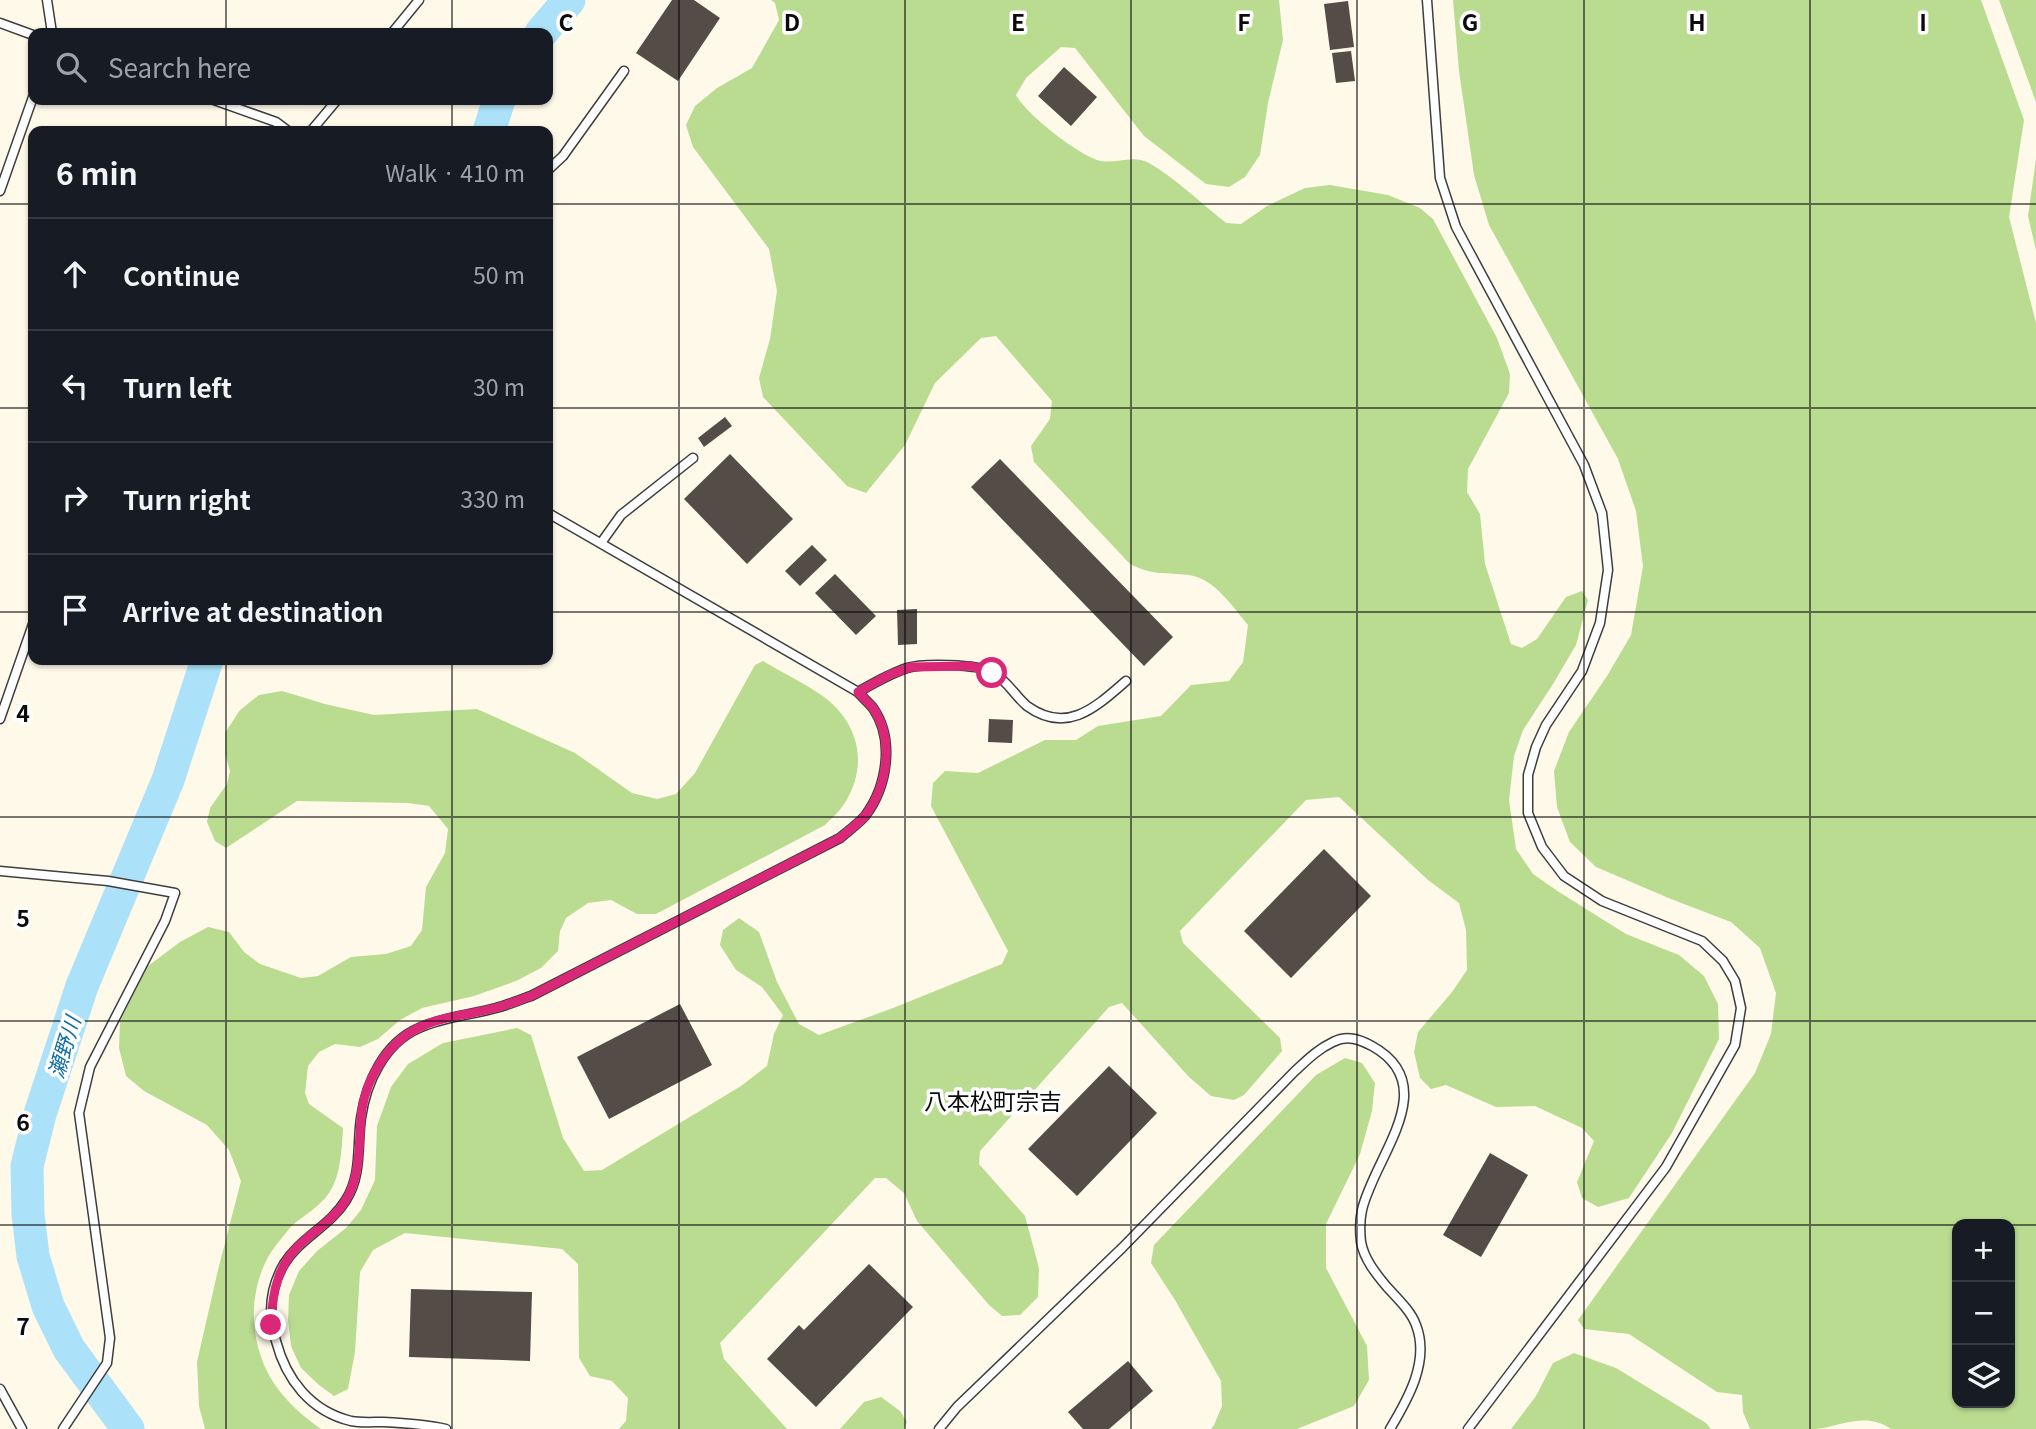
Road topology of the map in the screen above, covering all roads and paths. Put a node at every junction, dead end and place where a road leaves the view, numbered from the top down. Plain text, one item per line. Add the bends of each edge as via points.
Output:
1 (47, 0) edge
2 (419, 0) edge
3 (1427, 0) edge
4 (0, 23) edge
5 (51, 28) edge
6 (396, 28) edge
7 (28, 33) edge
8 (624, 71) dead end
9 (30, 105) edge
10 (228, 105) edge
11 (333, 105) edge
12 (281, 126) edge
13 (315, 126) edge
14 (553, 165) edge
15 (0, 191) edge
16 (693, 458) dead end
17 (553, 516) edge
18 (601, 543) junction
19 (28, 638) edge
20 (1126, 681) dead end
21 (858, 692) junction
22 (0, 719) edge
23 (0, 871) edge
24 (0, 1389) edge
25 (23, 1429) edge
26 (63, 1429) edge
27 (446, 1429) edge
28 (939, 1429) edge
29 (1390, 1429) edge
30 (1468, 1429) edge

1 - 5 lane
2 - 6 lane
3 - 30 lane via 1440,178 1456,227 1584,465 1602,513 1608,570 1600,623 1582,671 1536,747 1528,775 1528,813 1542,847 1564,876 1602,901 1702,942 1723,961 1735,981 1741,1008 1735,1045 1666,1167
4 - 7 lane
8 - 14 lane
9 - 15 lane
10 - 12 lane
11 - 13 lane
16 - 18 lane via 621,515
17 - 18 lane
18 - 21 lane
19 - 22 lane
20 - 21 lane via 1097,706 1072,719 1046,716 992,673 971,666 911,667
21 - 27 lane via 874,709 887,756 881,789 864,817 840,838 531,996 417,1028 378,1066 364,1096 358,1170 347,1199 284,1264 272,1295 271,1325 282,1364 301,1392 323,1410 352,1421
23 - 26 lane via 108,881 175,893 90,1067 79,1113 110,1338 107,1363
24 - 25 lane
28 - 29 lane via 1295,1070 1318,1049 1341,1038 1359,1039 1381,1051 1395,1065 1405,1088 1404,1111 1361,1211 1361,1243 1372,1269 1416,1323 1421,1346 1411,1391

